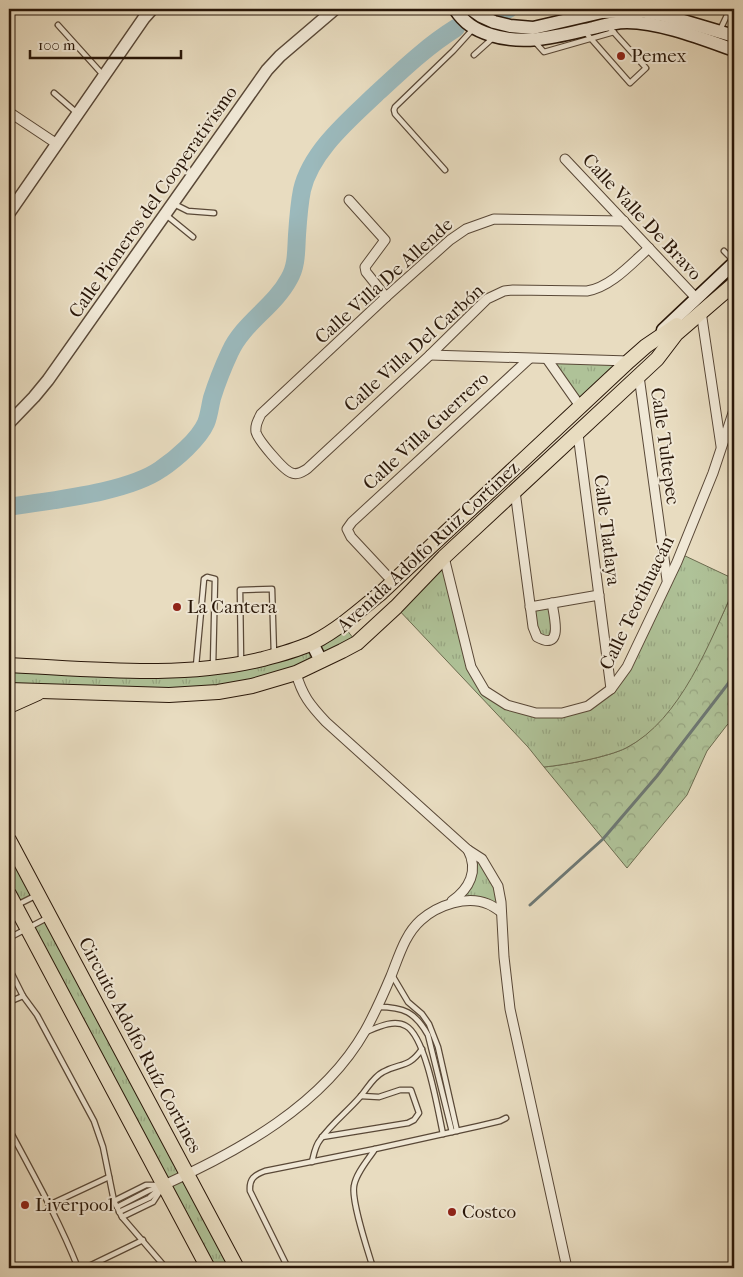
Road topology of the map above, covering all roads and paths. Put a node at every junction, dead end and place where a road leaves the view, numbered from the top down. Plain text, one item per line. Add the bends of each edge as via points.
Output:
1 (152, 9) edge
2 (335, 9) edge
3 (455, 9) edge
4 (471, 9) edge
5 (730, 9) edge
6 (58, 25) dead end
7 (474, 28) junction
8 (610, 28) junction
9 (587, 34) junction
10 (534, 35) junction
11 (495, 36) junction
12 (734, 36) edge
13 (717, 38) junction
14 (734, 50) edge
15 (474, 55) dead end
16 (105, 77) junction
17 (54, 93) dead end
18 (9, 112) edge
19 (78, 114) junction
20 (58, 144) junction
21 (565, 159) dead end
22 (445, 170) dead end
23 (349, 200) dead end
24 (174, 204) junction
25 (214, 213) dead end
26 (9, 214) edge
27 (166, 215) junction
28 (624, 221) junction
29 (193, 237) dead end
30 (649, 248) junction
31 (724, 251) dead end
32 (734, 262) edge
33 (734, 276) edge
34 (734, 285) edge
35 (386, 297) junction
36 (696, 298) junction
37 (702, 318) junction
38 (674, 332) junction
39 (646, 346) junction
40 (430, 355) junction
41 (529, 359) junction
42 (547, 359) junction
43 (657, 359) junction
44 (629, 362) junction
45 (639, 376) junction
46 (580, 406) junction
47 (734, 410) edge
48 (9, 423) edge
49 (578, 434) junction
50 (722, 448) junction
51 (293, 473) joint
52 (514, 491) junction
53 (444, 557) junction
54 (667, 580) junction
55 (393, 582) junction
56 (599, 595) junction
57 (552, 603) junction
58 (530, 606) junction
59 (200, 617) junction
60 (213, 617) junction
61 (338, 627) junction
62 (312, 642) junction
63 (352, 646) junction
64 (274, 656) junction
65 (321, 661) junction
66 (241, 664) junction
67 (9, 665) edge
68 (213, 668) junction
69 (195, 669) junction
70 (296, 672) junction
71 (611, 689) junction
72 (9, 690) edge
73 (46, 691) junction
74 (9, 706) edge
75 (9, 840) edge
76 (468, 850) junction
77 (38, 895) junction
78 (11, 903) edge
79 (447, 905) junction
80 (501, 912) junction
81 (50, 916) junction
82 (27, 929) junction
83 (9, 938) edge
84 (9, 968) edge
85 (391, 974) junction
86 (23, 996) junction
87 (9, 1002) edge
88 (378, 1007) junction
89 (364, 1033) junction
90 (422, 1049) junction
91 (361, 1096) junction
92 (506, 1118) dead end
93 (9, 1129) edge
94 (458, 1131) junction
95 (452, 1132) junction
96 (443, 1134) junction
97 (322, 1137) junction
98 (375, 1149) junction
99 (312, 1162) junction
100 (188, 1174) junction
101 (109, 1177) junction
102 (164, 1185) junction
103 (114, 1201) junction
104 (49, 1205) junction
105 (118, 1209) junction
106 (122, 1217) junction
107 (143, 1240) junction
108 (78, 1268) edge
109 (85, 1268) edge
110 (166, 1268) edge
111 (208, 1268) edge
112 (237, 1268) edge
113 (288, 1268) edge
114 (373, 1268) edge
115 (567, 1268) edge

1 - 16 street
2 - 24 street, Calle Pioneros del Cooperativismo via 267,70
3 - 7 main road
4 - 10 main road via 494,22
5 - 13 lane
6 - 16 lane
7 - 11 main road
7 - 22 lane via 394,110
8 - 9 main road
8 - 9 lane via 646,68 630,83
8 - 13 main road via 625,22 640,23
9 - 10 main road
10 - 11 main road via 522,41
10 - 13 main road via 602,12 641,11
11 - 15 lane
12 - 13 main road
13 - 14 main road
16 - 19 street
17 - 19 lane
18 - 20 street
19 - 20 street
20 - 26 street
21 - 28 street, Calle Valle De Bravo
23 - 35 street via 385,240 365,267
24 - 25 lane via 188,212
24 - 27 street, Calle Pioneros del Cooperativismo
27 - 29 lane
27 - 48 street, Calle Pioneros del Cooperativismo via 48,380
28 - 30 street, Calle Valle De Bravo
28 - 35 street, Calle Villa De Allende via 494,219 478,223 450,240
30 - 36 street, Calle Valle De Bravo
30 - 40 street, Calle Villa Del Carbón via 606,284 587,292 513,290 495,294
31 - 32 lane
32 - 36 main road, Avenida Adolfo Ruiz Cortinez
33 - 38 main road, Avenida Adolfo Ruiz Cortinez
34 - 37 main road, Avenida Adolfo Ruiz Cortinez
34 - 38 main road, Avenida Adolfo Ruiz Cortinez
35 - 51 street, Calle Villa De Allende via 256,422 259,439
36 - 39 main road, Avenida Adolfo Ruiz Cortinez
37 - 43 main road, Avenida Adolfo Ruiz Cortinez
37 - 50 street
38 - 39 main road, Avenida Adolfo Ruiz Cortinez
38 - 43 main road, Avenida Adolfo Ruiz Cortinez
39 - 44 main road, Avenida Adolfo Ruiz Cortinez
40 - 41 street
40 - 51 street, Calle Villa Del Carbón via 307,469
41 - 42 street
41 - 55 street, Calle Villa Guerrero via 347,528 351,537
42 - 44 street
42 - 46 street
43 - 45 main road, Avenida Adolfo Ruiz Cortinez
44 - 46 main road, Avenida Adolfo Ruiz Cortinez
45 - 49 main road, Avenida Adolfo Ruiz Cortinez
45 - 54 street, Calle Tultepec
46 - 55 main road, Avenida Adolfo Ruiz Cortinez
47 - 50 street, Calle Teotihuacán
49 - 52 main road, Avenida Adolfo Ruiz Cortinez
49 - 56 street, Calle Tlatlaya
50 - 54 street, Calle Teotihuacán
52 - 53 main road, Avenida Adolfo Ruiz Cortinez
52 - 58 street
53 - 63 main road, Avenida Adolfo Ruiz Cortinez via 396,607
53 - 71 street, Calle Teotihuacán via 471,668 485,691 507,705 536,713 562,713 588,706
54 - 71 street, Calle Teotihuacán via 627,667
55 - 61 main road, Avenida Adolfo Ruiz Cortinez
56 - 57 street
56 - 71 street, Calle Tlatlaya
57 - 58 street
57 - 58 street via 557,630 555,636 542,641 536,637
59 - 60 lane
59 - 60 lane via 204,579 207,577 215,579
59 - 69 lane
60 - 68 lane
61 - 62 main road, Avenida Adolfo Ruiz Cortinez
61 - 63 main road
62 - 64 main road, Avenida Adolfo Ruiz Cortinez
62 - 65 main road
63 - 65 main road, Avenida Adolfo Ruiz Cortinez
64 - 66 main road, Avenida Adolfo Ruiz Cortinez
64 - 66 lane via 272,589 240,590
65 - 70 main road, Avenida Adolfo Ruiz Cortinez
66 - 68 main road, Avenida Adolfo Ruiz Cortinez
67 - 69 main road, Avenida Adolfo Ruiz Cortinez via 114,670
68 - 69 main road, Avenida Adolfo Ruiz Cortinez
70 - 73 main road, Avenida Adolfo Ruiz Cortinez via 252,686 218,692 169,695
70 - 76 street via 300,688 310,705 326,722
72 - 73 main road, Avenida Adolfo Ruiz Cortinez
73 - 74 main road
75 - 77 main road, Circuito Adolfo Ruíz Cortines
76 - 79 street via 472,857 471,878 465,891
76 - 80 street via 482,860 498,886
77 - 78 lane
77 - 81 main road, Circuito Adolfo Ruíz Cortines
78 - 82 main road
79 - 80 street via 479,901
79 - 85 street via 423,918 416,926
80 - 115 street via 510,1009
81 - 82 lane
81 - 100 main road, Circuito Adolfo Ruíz Cortines
82 - 83 lane
82 - 102 main road
84 - 86 lane
85 - 88 street
85 - 94 lane via 408,1002 429,1024 438,1047
86 - 87 lane
86 - 101 lane via 37,1015 94,1121
88 - 89 street
88 - 95 lane via 400,1008 420,1021 428,1035
89 - 90 lane via 387,1024 402,1024 414,1033
89 - 100 street via 343,1062 293,1112
90 - 91 lane via 405,1065 376,1077
90 - 96 lane
91 - 97 lane
91 - 97 lane via 379,1097 411,1090 419,1113 408,1123
92 - 94 lane
93 - 104 lane
94 - 95 lane
95 - 96 lane
96 - 98 lane
97 - 99 lane
98 - 99 lane
98 - 114 lane via 354,1185
99 - 113 lane via 266,1171 249,1183 256,1205
100 - 102 street
100 - 112 main road, Circuito Adolfo Ruíz Cortines
101 - 103 lane
101 - 104 lane
102 - 103 lane via 146,1185
102 - 105 lane
102 - 106 lane via 153,1202
102 - 111 main road
103 - 105 lane
104 - 108 lane
105 - 106 lane
106 - 107 lane
107 - 109 lane
107 - 110 lane

